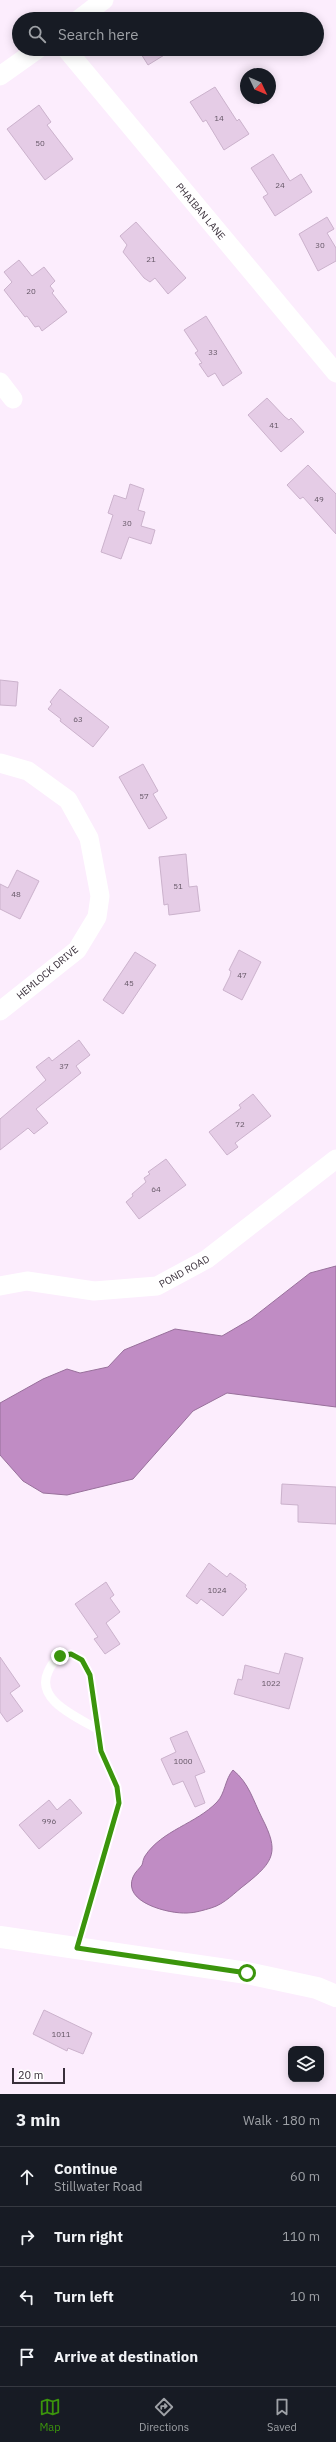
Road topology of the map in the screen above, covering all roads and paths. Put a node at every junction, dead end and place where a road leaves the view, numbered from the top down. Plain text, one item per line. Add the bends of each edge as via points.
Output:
1 (104, 0) edge
2 (88, 12) edge
3 (28, 56) edge
4 (72, 56) edge
5 (0, 76) edge
6 (336, 374) edge
7 (0, 382) edge
8 (13, 399) dead end
9 (0, 763) edge
10 (0, 1011) edge
11 (336, 1159) edge
12 (0, 1286) edge
13 (97, 1729) junction
14 (0, 1937) edge
15 (77, 1948) junction
16 (336, 1996) edge

1 - 2 street
3 - 5 street
4 - 6 street, PHAIBAN LANE
7 - 8 street
9 - 10 street, HEMLOCK DRIVE via 28,771 68,800 90,838 100,896 97,917 77,950
11 - 12 street, POND ROAD via 207,1259 157,1286 94,1291 27,1281
13 - 13 lane via 90,1675 82,1660 71,1654 60,1656 51,1665 44,1685 61,1707
13 - 15 lane via 101,1751 117,1787 119,1803
14 - 15 main road
15 - 16 main road via 247,1973 317,1988

